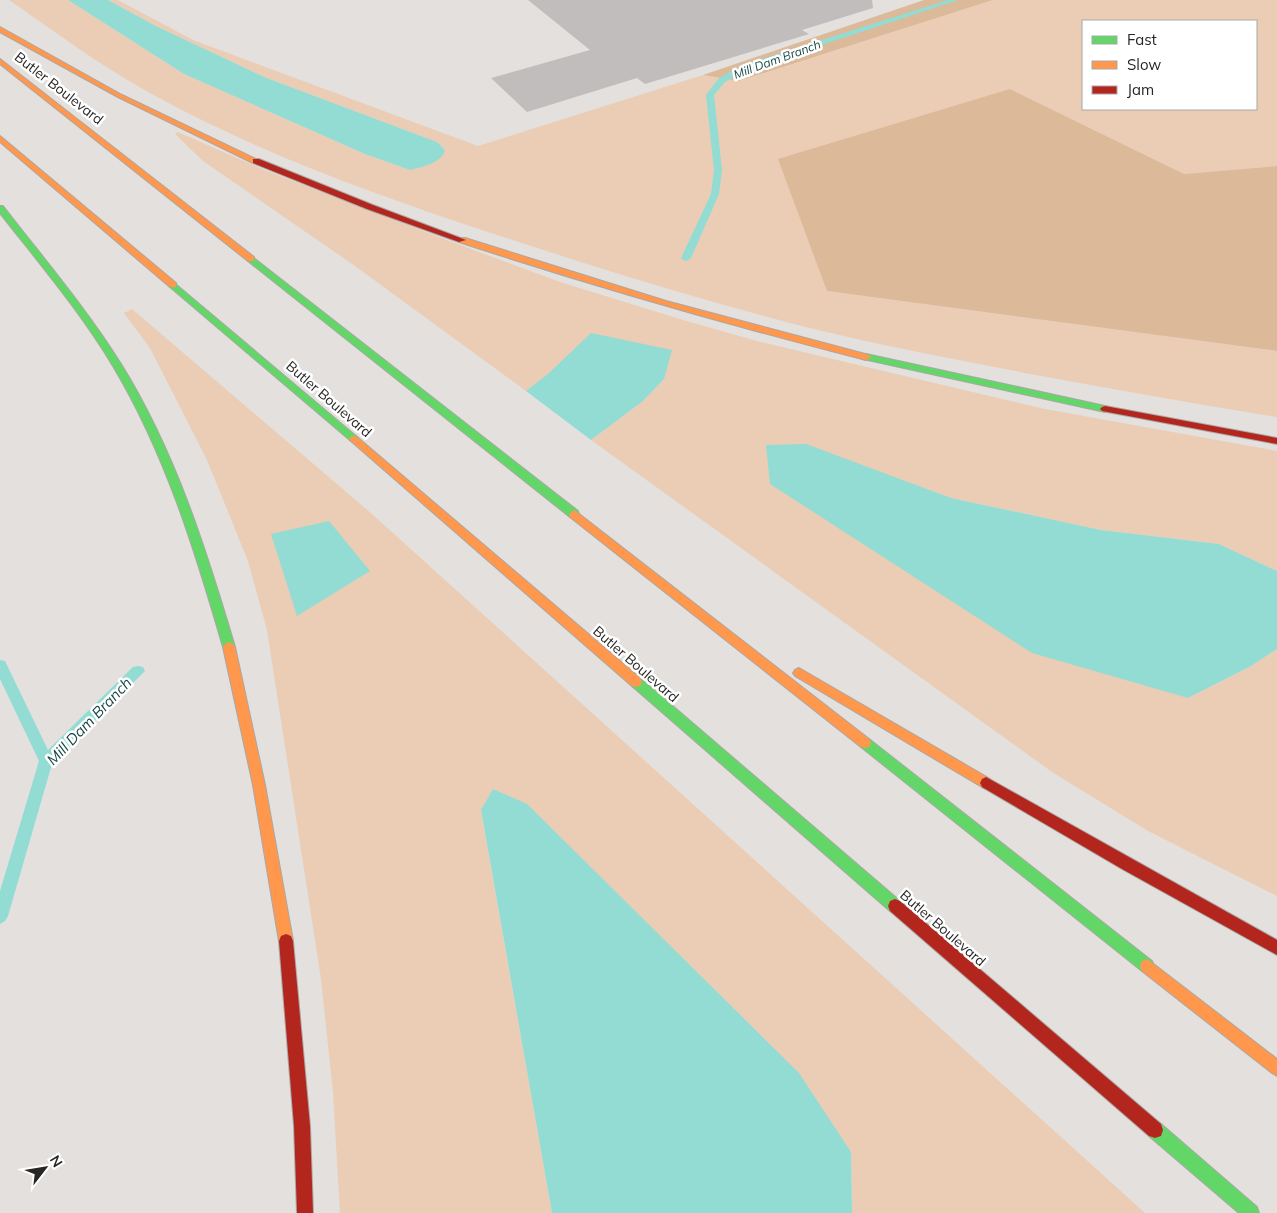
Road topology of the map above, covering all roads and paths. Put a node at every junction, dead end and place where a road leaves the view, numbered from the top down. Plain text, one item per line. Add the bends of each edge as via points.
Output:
1 (0, 29) edge
2 (0, 61) edge
3 (0, 138) edge
4 (0, 208) edge
5 (1277, 441) edge
6 (709, 620) junction
7 (1277, 948) edge
8 (1277, 1068) edge
9 (305, 1213) edge
10 (1251, 1213) edge

1 - 5 highway via 97,85 247,158 377,211 534,265 710,318 882,361
2 - 6 highway, Butler Boulevard
3 - 10 highway, Butler Boulevard
4 - 9 highway via 93,328 132,391 170,466 203,555 233,661 286,938 302,1126
6 - 7 highway via 1127,865
6 - 8 highway, Butler Boulevard

